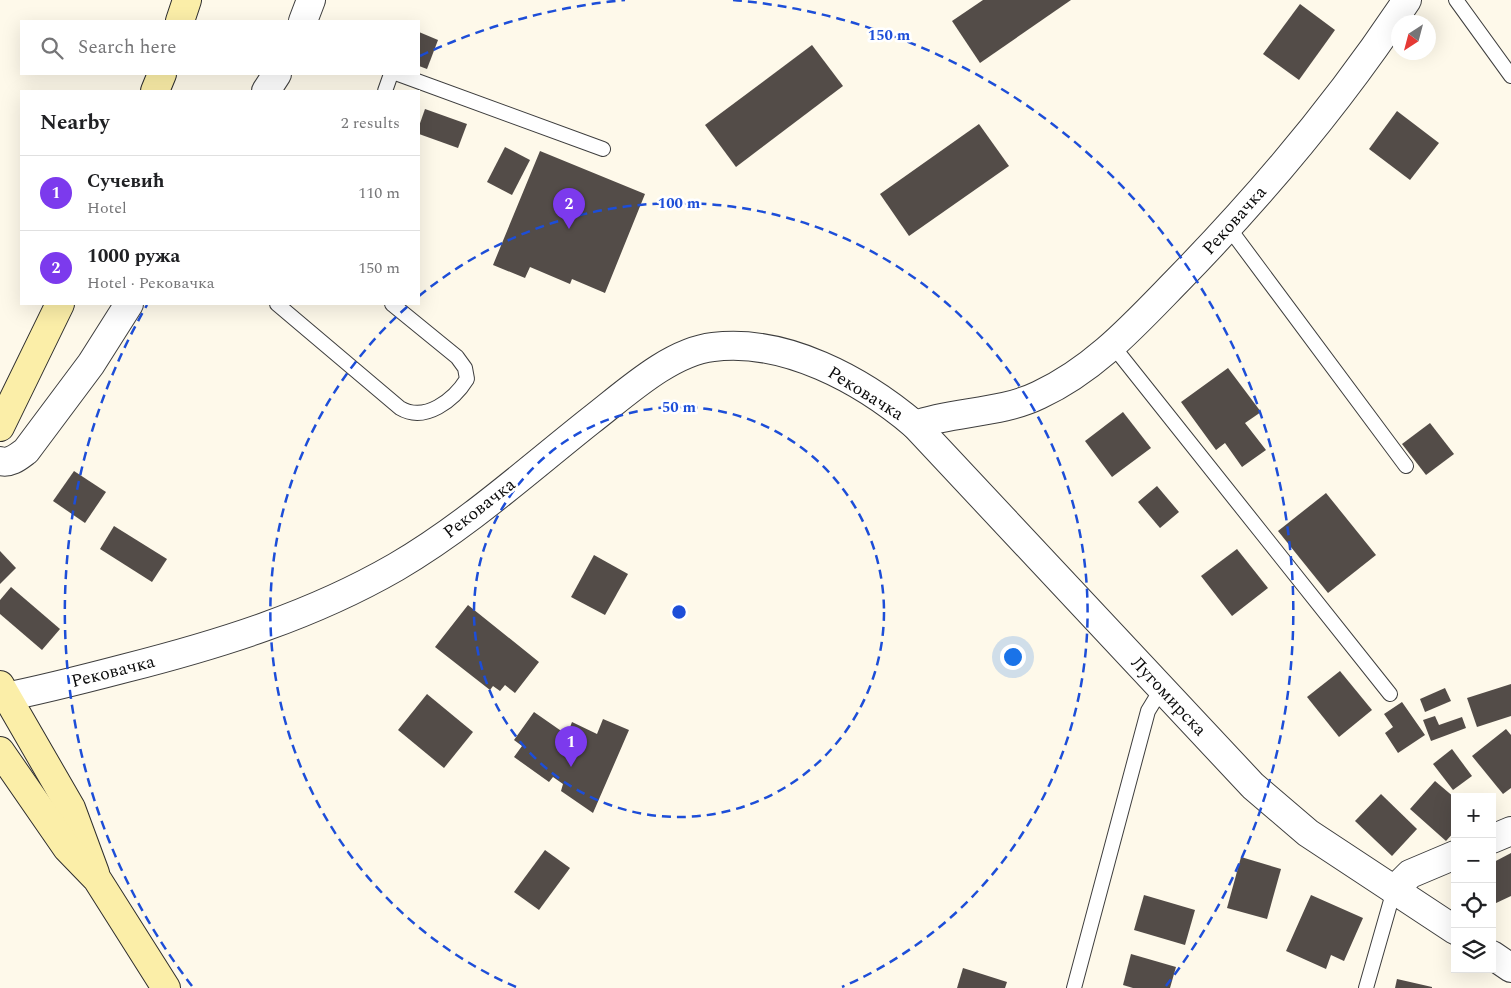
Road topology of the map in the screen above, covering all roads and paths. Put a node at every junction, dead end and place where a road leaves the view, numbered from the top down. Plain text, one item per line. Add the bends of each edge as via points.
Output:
1 (187, 0) edge
2 (311, 0) edge
3 (1407, 0) edge
4 (1456, 0) edge
5 (180, 20) edge
6 (303, 20) edge
7 (162, 75) edge
8 (276, 75) edge
9 (391, 75) edge
10 (401, 75) edge
11 (1511, 76) edge
12 (155, 90) edge
13 (267, 90) edge
14 (385, 90) edge
15 (603, 149) dead end
16 (1229, 228) junction
17 (60, 305) edge
18 (128, 305) edge
19 (279, 305) edge
20 (393, 305) edge
21 (1114, 346) junction
22 (915, 425) junction
23 (0, 427) edge
24 (0, 461) edge
25 (1406, 466) dead end
26 (1162, 688) junction
27 (3, 693) edge
28 (1390, 694) dead end
29 (0, 751) edge
30 (1511, 831) edge
31 (1494, 838) edge
32 (1451, 857) edge
33 (97, 880) junction
34 (1394, 890) junction
35 (1452, 928) edge
36 (1496, 958) edge
37 (1511, 968) edge
38 (166, 988) edge
39 (1074, 988) edge
40 (1366, 988) edge

1 - 5 main road
2 - 6 street
3 - 16 street, Рековачка via 1321,122
4 - 11 lane
7 - 12 main road
8 - 13 street
9 - 14 lane
10 - 15 lane
16 - 21 street, Рековачка
16 - 25 lane
17 - 23 main road
18 - 24 street via 91,364 26,451 17,458
19 - 20 lane via 400,408 408,413 431,412 462,388 468,379 466,368
21 - 22 street, Рековачка via 1059,385 1026,402
21 - 28 lane
22 - 26 street, Лугомирска
22 - 27 street, Рековачка via 891,405 824,366 773,351 739,346 711,347 686,355 638,383 442,537 341,597 265,628 174,656
26 - 34 street, Лугомирска via 1231,764 1279,809
26 - 39 lane via 1148,711
27 - 33 main road via 71,808
29 - 33 main road via 67,848
30 - 31 street
32 - 34 street via 1410,874
33 - 38 main road
34 - 35 street, Лугомирска
34 - 40 lane
36 - 37 street

